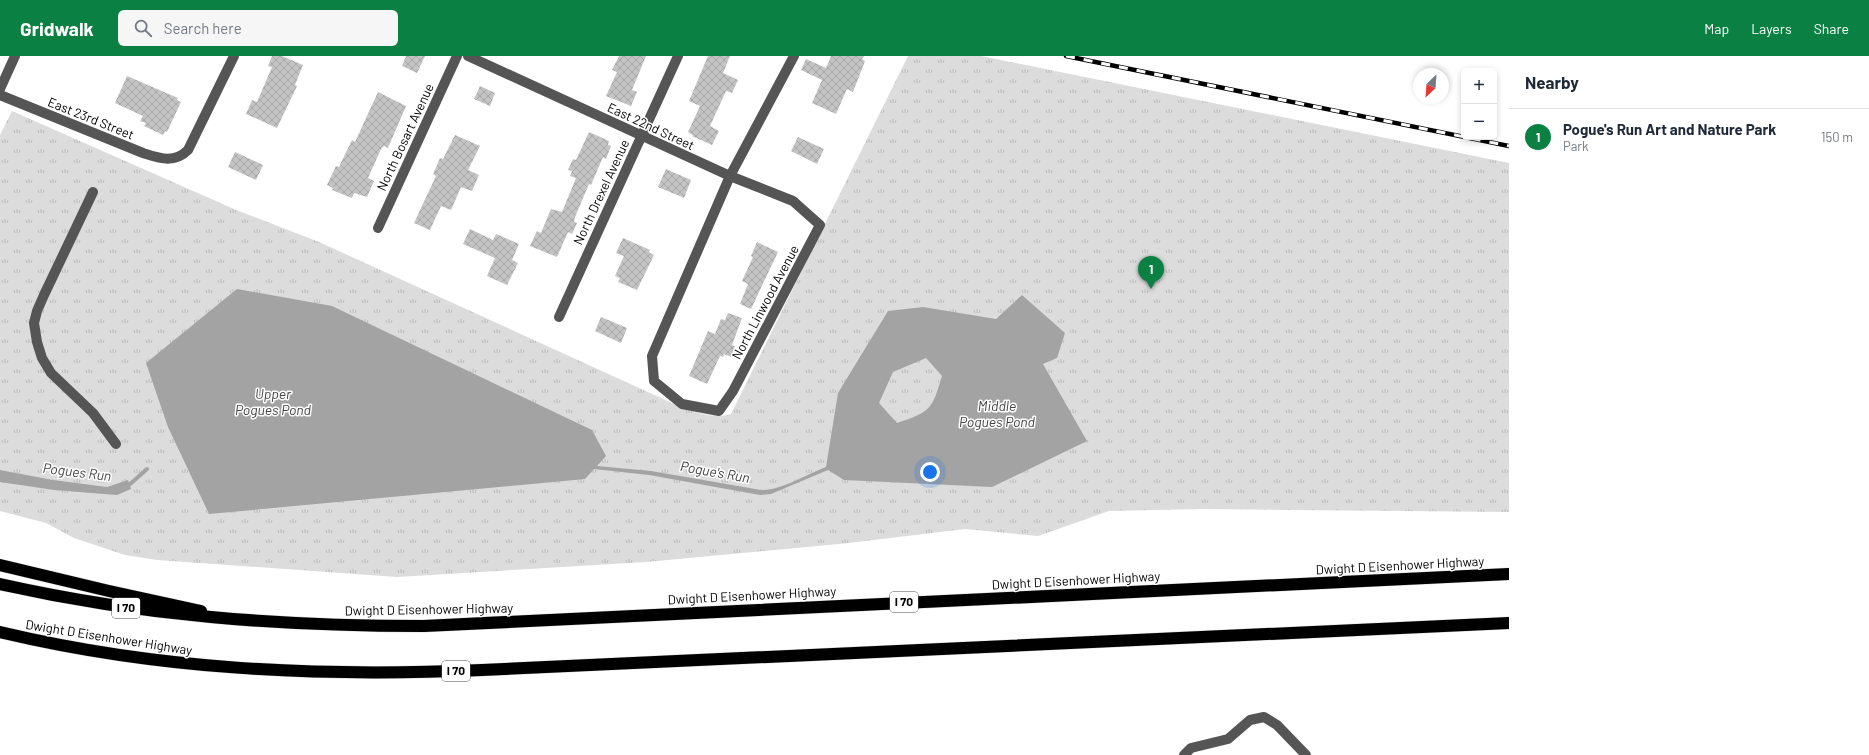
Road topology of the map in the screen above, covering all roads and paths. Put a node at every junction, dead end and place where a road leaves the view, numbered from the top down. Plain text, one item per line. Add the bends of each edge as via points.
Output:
1 (15, 56) edge
2 (234, 56) edge
3 (457, 56) edge
4 (468, 56) edge
5 (678, 56) edge
6 (794, 56) edge
7 (0, 89) edge
8 (0, 95) edge
9 (641, 136) junction
10 (730, 176) junction
11 (93, 192) dead end
12 (820, 225) joint
13 (378, 228) dead end
14 (558, 317) dead end
15 (116, 444) dead end
16 (0, 565) edge
17 (1509, 574) edge
18 (0, 584) edge
19 (253, 622) junction
20 (1509, 623) edge
21 (0, 633) edge
22 (1184, 755) edge
23 (1306, 755) edge

1 - 7 street
2 - 8 street, East 23rd Street via 188,150 174,158 161,159 143,153
3 - 13 street, North Bosart Avenue
4 - 9 street, East 22nd Street
5 - 9 street, North Drexel Avenue
6 - 10 street
9 - 10 street, East 22nd Street
9 - 14 street, North Drexel Avenue
10 - 12 street, East 22nd Street via 793,201
10 - 12 street, North Linwood Avenue via 652,356 654,381 682,404 719,411 733,391
11 - 15 street via 44,295 34,324 42,358 51,373 93,413
16 - 19 highway
17 - 19 highway, Dwight D Eisenhower Highway / I 70 via 424,626 371,627
18 - 19 highway, Dwight D Eisenhower Highway / I 70 via 138,610
20 - 21 highway, Dwight D Eisenhower Highway / I 70 via 388,674 219,667 107,653
22 - 23 street via 1191,748 1228,739 1250,720 1264,717 1277,725

